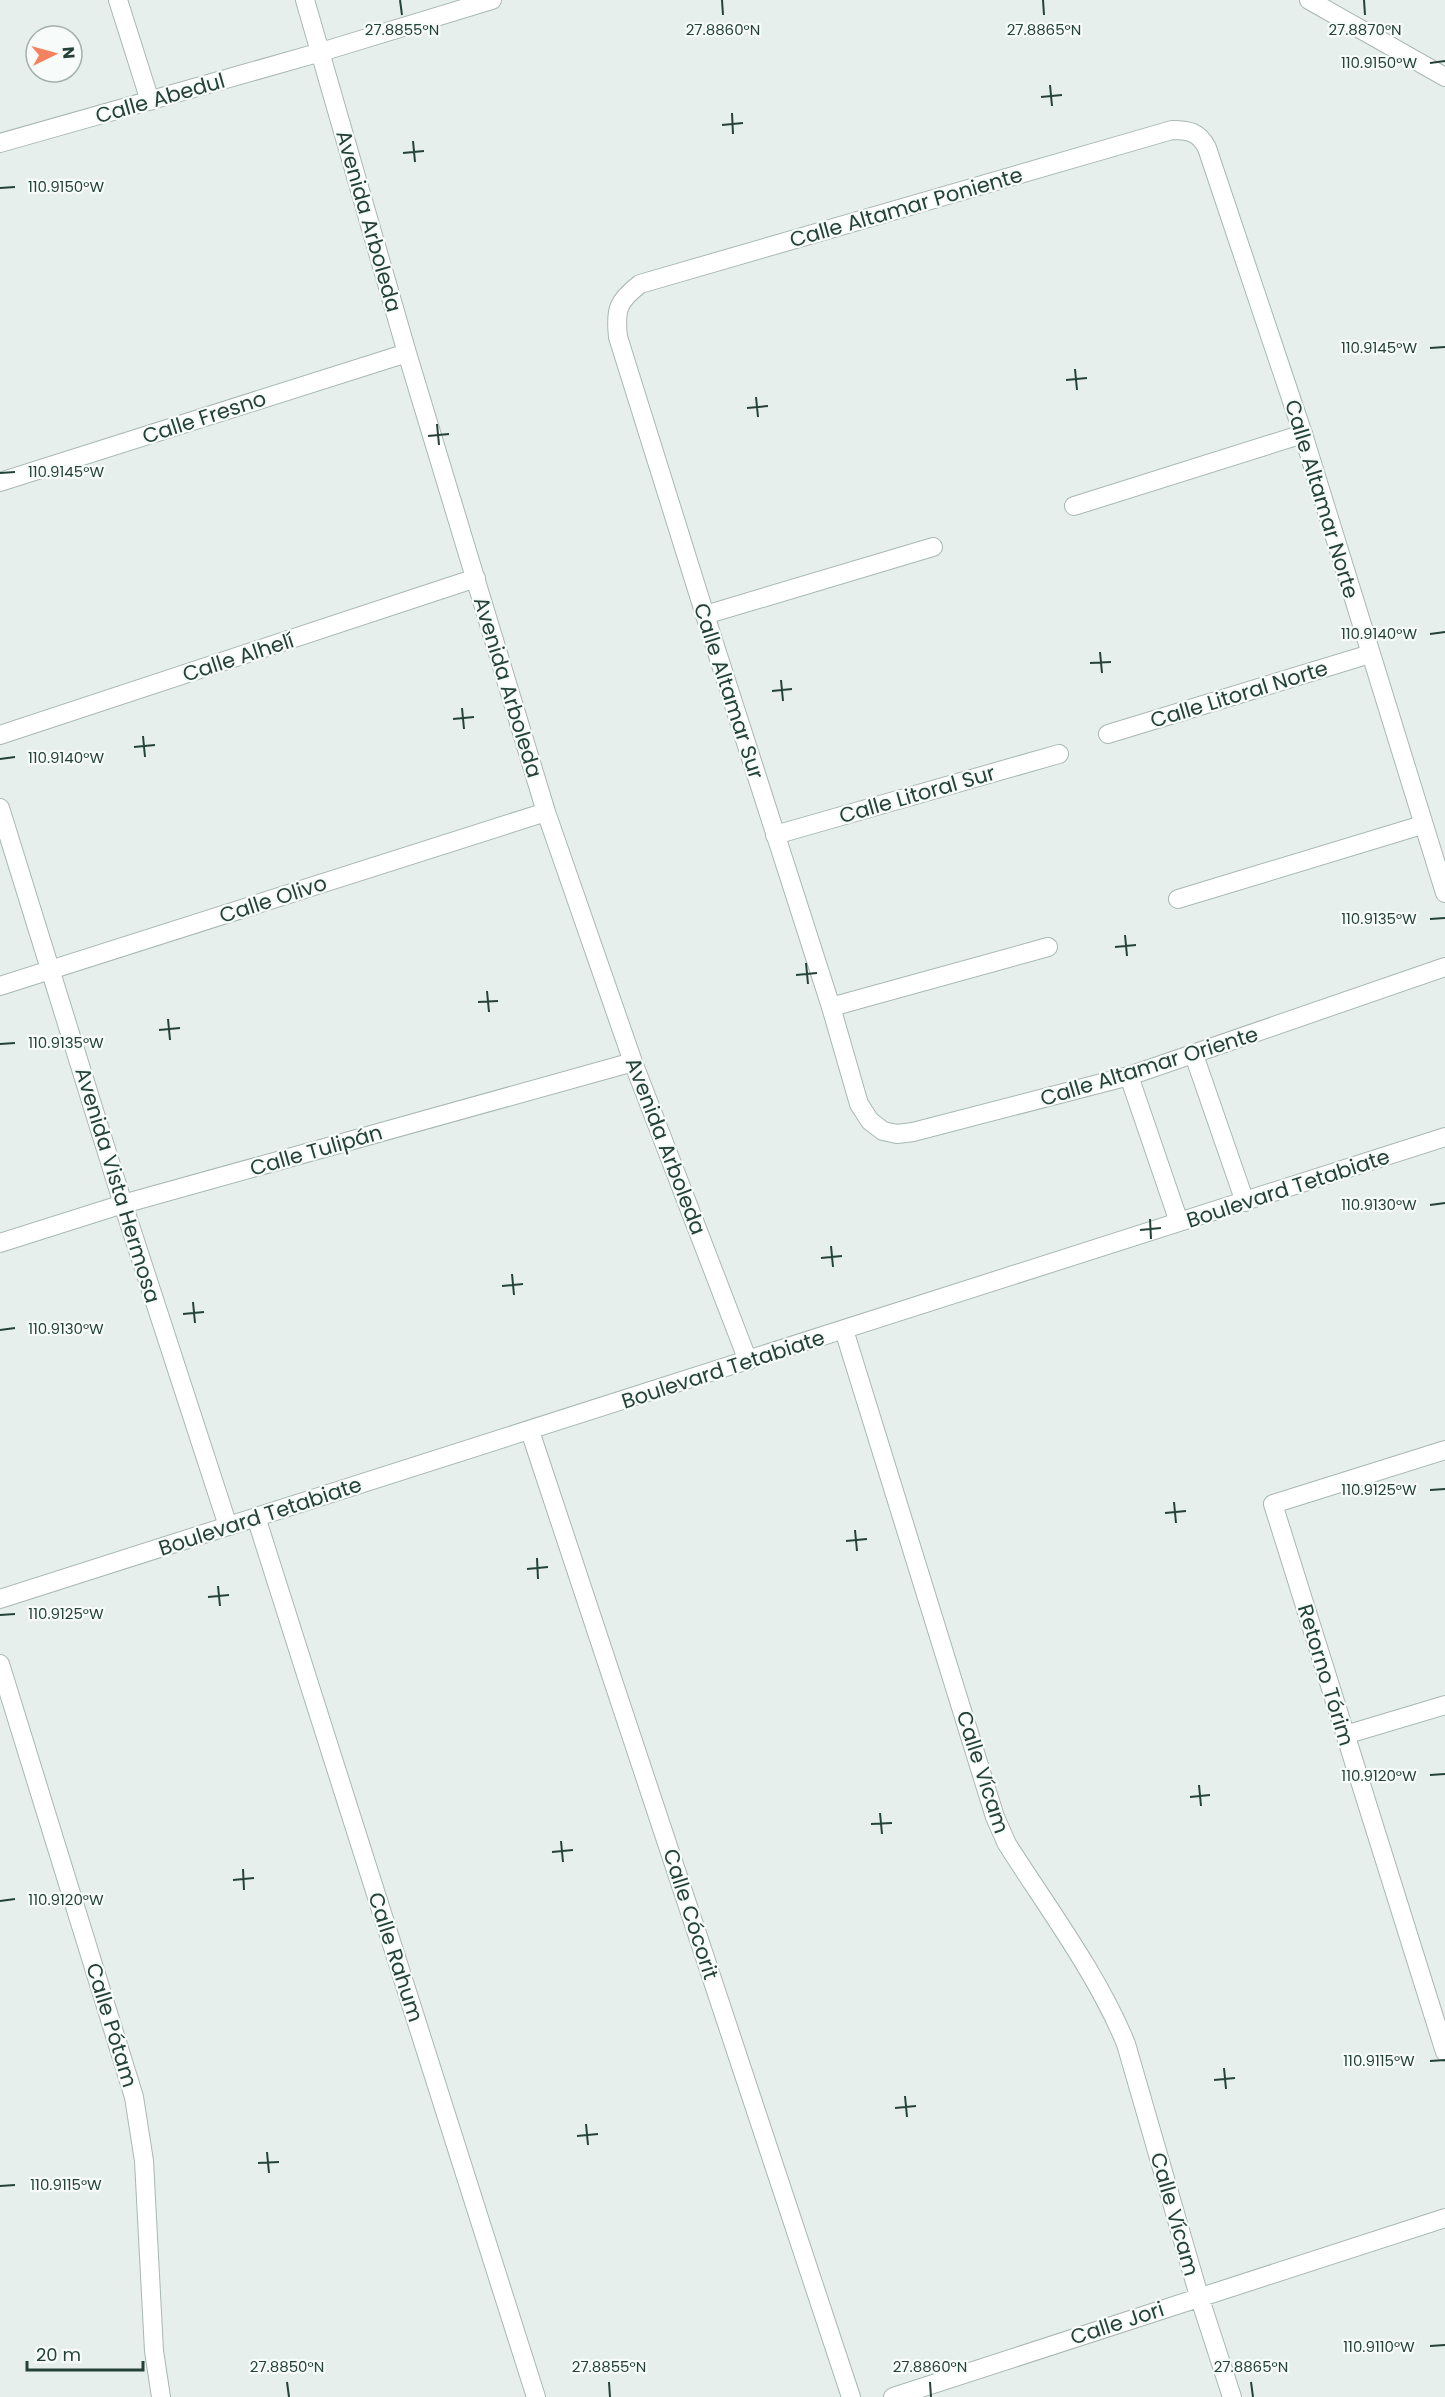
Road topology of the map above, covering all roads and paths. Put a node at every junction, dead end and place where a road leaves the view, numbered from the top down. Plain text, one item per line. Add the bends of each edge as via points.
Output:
1 (118, 0) edge
2 (305, 0) edge
3 (492, 0) edge
4 (1309, 0) edge
5 (321, 52) junction
6 (1445, 77) edge
7 (150, 101) junction
8 (1172, 130) joint
9 (0, 143) edge
10 (640, 284) joint
11 (408, 353) junction
12 (1302, 434) junction
13 (0, 482) edge
14 (1074, 506) dead end
15 (933, 547) dead end
16 (476, 578) junction
17 (705, 615) junction
18 (1370, 654) junction
19 (1108, 734) dead end
20 (0, 735) edge
21 (1059, 754) dead end
22 (0, 808) edge
23 (546, 812) junction
24 (1422, 825) junction
25 (775, 835) junction
26 (1445, 893) edge
27 (1178, 899) dead end
28 (1048, 947) dead end
29 (1445, 967) edge
30 (51, 969) junction
31 (0, 986) edge
32 (831, 1007) junction
33 (1194, 1055) junction
34 (633, 1062) junction
35 (1129, 1076) junction
36 (859, 1104) joint
37 (1445, 1137) edge
38 (1245, 1202) junction
39 (123, 1204) junction
40 (1179, 1222) junction
41 (0, 1243) edge
42 (844, 1330) junction
43 (748, 1361) junction
44 (530, 1431) junction
45 (1445, 1450) edge
46 (256, 1517) junction
47 (228, 1526) junction
48 (0, 1599) edge
49 (0, 1664) edge
50 (1445, 1705) edge
51 (1345, 1735) junction
52 (1445, 2052) edge
53 (1445, 2218) edge
54 (1199, 2296) junction
55 (161, 2397) edge
56 (536, 2397) edge
57 (851, 2397) edge
58 (893, 2397) edge
59 (1232, 2397) edge

1 - 7 street
2 - 5 street, Avenida Arboleda
3 - 5 street, Calle Abedul
4 - 6 street
5 - 7 street, Calle Abedul
5 - 11 street, Avenida Arboleda
7 - 9 street, Calle Abedul
8 - 10 street, Calle Altamar Poniente
8 - 12 street, Calle Altamar Norte via 1196,134 1207,148
10 - 17 street, Calle Altamar Sur via 618,306 618,337
11 - 13 street, Calle Fresno
11 - 16 street, Avenida Arboleda
12 - 14 street
12 - 18 street, Calle Altamar Norte
15 - 17 street
16 - 20 street, Calle Alhelí
16 - 23 street, Avenida Arboleda
17 - 25 street, Calle Altamar Sur
18 - 19 street, Calle Litoral Norte
18 - 24 street, Calle Altamar Norte
21 - 25 street, Calle Litoral Sur
22 - 30 street, Avenida Vista Hermosa
23 - 30 street, Calle Olivo
23 - 34 street, Avenida Arboleda
24 - 26 street, Calle Altamar Norte
24 - 27 street
25 - 32 street, Calle Altamar Sur
28 - 32 street
29 - 33 street, Calle Altamar Oriente
30 - 31 street, Calle Olivo
30 - 39 street, Avenida Vista Hermosa
32 - 36 street, Calle Altamar Sur
33 - 35 street, Calle Altamar Oriente
33 - 38 street
34 - 39 street, Calle Tulipán
34 - 43 street, Avenida Arboleda
35 - 36 street, Calle Altamar Oriente via 897,1134 883,1131 870,1121
35 - 40 street
37 - 38 street, Boulevard Tetabiate
38 - 40 street, Boulevard Tetabiate
39 - 41 street, Calle Tulipán
39 - 47 street, Avenida Vista Hermosa
40 - 42 street, Boulevard Tetabiate
42 - 43 street, Boulevard Tetabiate
42 - 54 street, Calle Vícam via 995,1817 1007,1844 1119,2026
43 - 44 street, Boulevard Tetabiate
44 - 46 street, Boulevard Tetabiate
44 - 57 street, Calle Cócorit
45 - 51 street, Retorno Tórim via 1273,1504
46 - 47 street, Boulevard Tetabiate
46 - 56 street, Calle Rahum
47 - 48 street, Boulevard Tetabiate
49 - 55 street, Calle Pótam via 134,2097 144,2161 154,2351
50 - 51 street
51 - 52 street, Retorno Tórim
53 - 54 street, Calle Jori
54 - 58 street, Calle Jori
54 - 59 street, Calle Vícam

